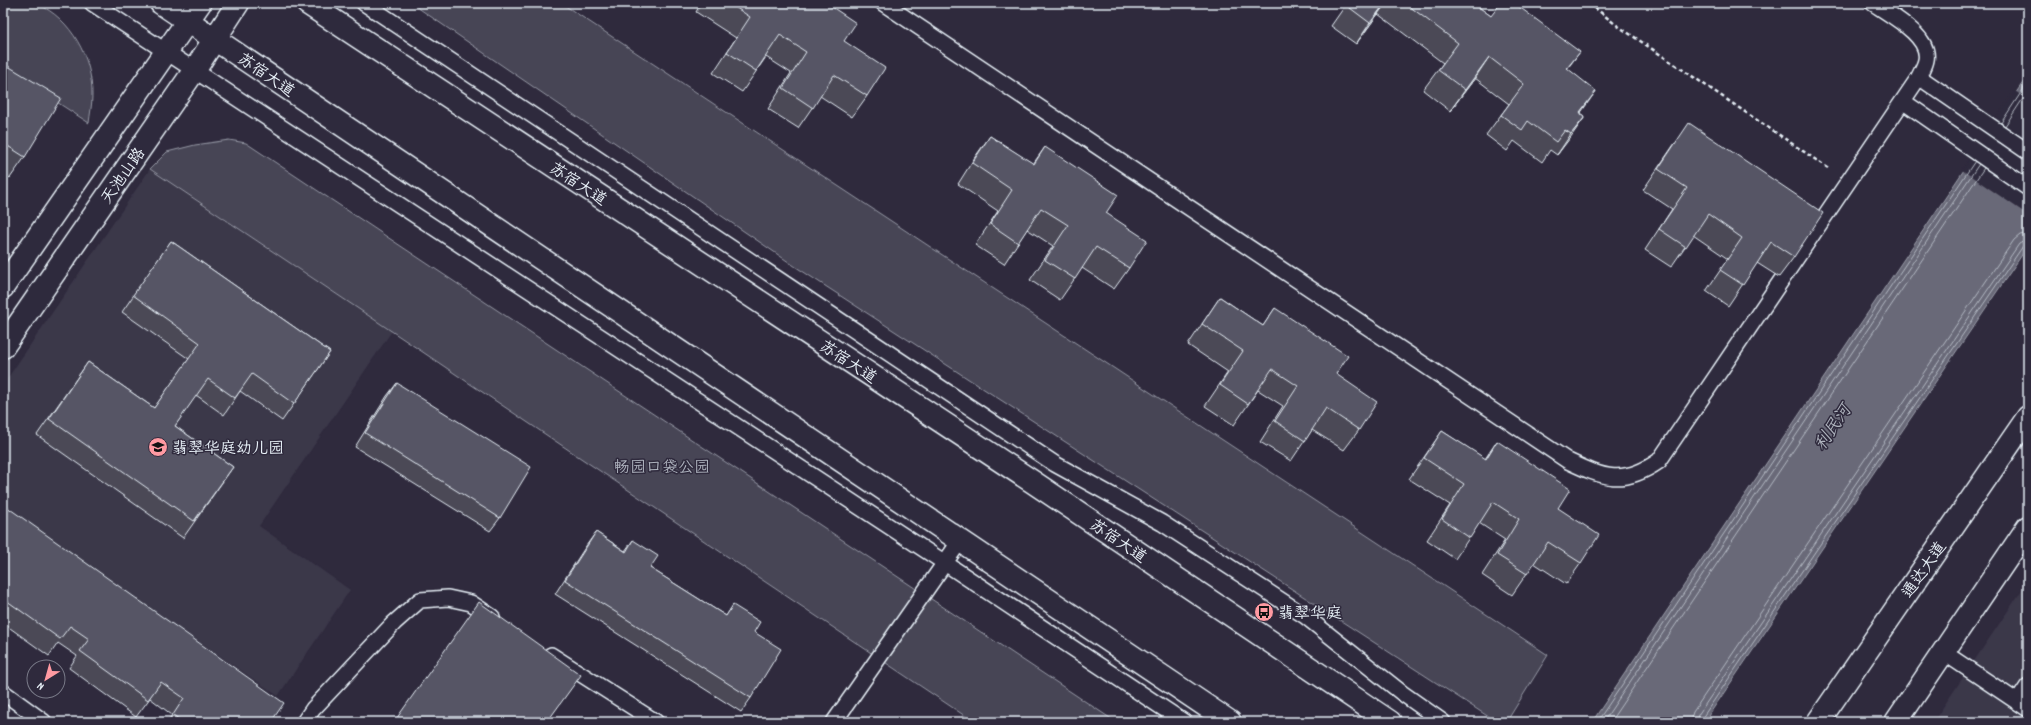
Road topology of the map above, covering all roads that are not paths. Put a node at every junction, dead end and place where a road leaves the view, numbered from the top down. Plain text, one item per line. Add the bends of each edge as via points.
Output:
1 (92, 3) edge
2 (161, 3) edge
3 (200, 3) edge
4 (238, 3) edge
5 (307, 3) edge
6 (364, 3) edge
7 (883, 3) edge
8 (1873, 3) edge
9 (188, 21) junction
10 (215, 39) junction
11 (166, 53) junction
12 (194, 71) junction
13 (1919, 77) junction
14 (1904, 102) junction
15 (2028, 152) edge
16 (2028, 188) edge
17 (3, 286) edge
18 (3, 347) edge
19 (2028, 417) edge
20 (2028, 527) edge
21 (960, 541) junction
22 (945, 563) junction
23 (504, 625) edge
24 (537, 646) edge
25 (1943, 652) junction
26 (2028, 686) edge
27 (3, 692) edge
28 (2023, 705) edge
29 (44, 722) edge
30 (304, 722) edge
31 (656, 722) edge
32 (834, 722) edge
33 (1184, 722) edge
34 (1230, 722) edge
35 (1390, 722) edge
36 (1443, 722) edge
37 (1818, 722) edge
38 (1896, 722) edge

1 - 11 lane
2 - 9 main road, 苏宿大道
3 - 9 main road
4 - 10 main road, 天池山路
5 - 35 main road, 苏宿大道 via 1033,482
6 - 36 lane via 1055,464 1162,523 1304,616
7 - 14 lane via 1561,457 1597,475 1621,478 1643,472 1659,461
8 - 13 lane via 1911,29 1924,44 1926,59
9 - 10 main road, 苏宿大道
9 - 11 main road
10 - 12 main road, 天池山路
10 - 21 main road, 苏宿大道
11 - 12 lane
11 - 17 main road
12 - 18 main road, 天池山路
12 - 22 lane
13 - 14 lane
13 - 15 lane
14 - 16 lane
19 - 37 main road, 通达大道
20 - 25 main road
21 - 22 lane
21 - 34 main road, 苏宿大道
22 - 32 lane
22 - 33 lane
23 - 30 lane via 471,604 448,598 420,600 394,623 313,709
24 - 31 lane
25 - 28 lane
25 - 38 main road
26 - 28 lane
27 - 29 lane

